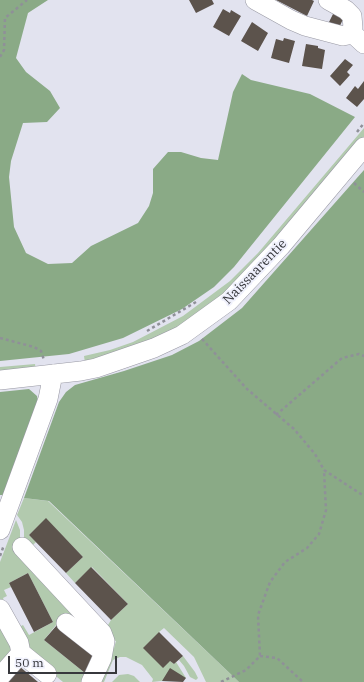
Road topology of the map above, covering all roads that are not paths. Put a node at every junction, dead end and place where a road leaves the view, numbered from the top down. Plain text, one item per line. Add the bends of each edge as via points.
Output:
1 (255, 0) edge
2 (328, 0) edge
3 (358, 38) edge
4 (359, 141) edge
5 (49, 366) junction
6 (0, 380) edge
7 (0, 530) edge
8 (22, 547) dead end
9 (0, 609) edge
10 (66, 623) dead end
11 (103, 652) junction
12 (21, 653) junction
13 (0, 677) edge
14 (53, 679) edge
15 (91, 682) edge

1 - 3 street via 305,26
2 - 3 street via 352,16
4 - 5 street, Naissaarentie via 281,246 229,301 182,334 154,348 96,368
5 - 6 street, Naissaarentie
5 - 7 street via 48,399
8 - 11 street via 102,633 105,641
9 - 12 street
10 - 11 street
11 - 15 street
12 - 13 street
12 - 14 street

